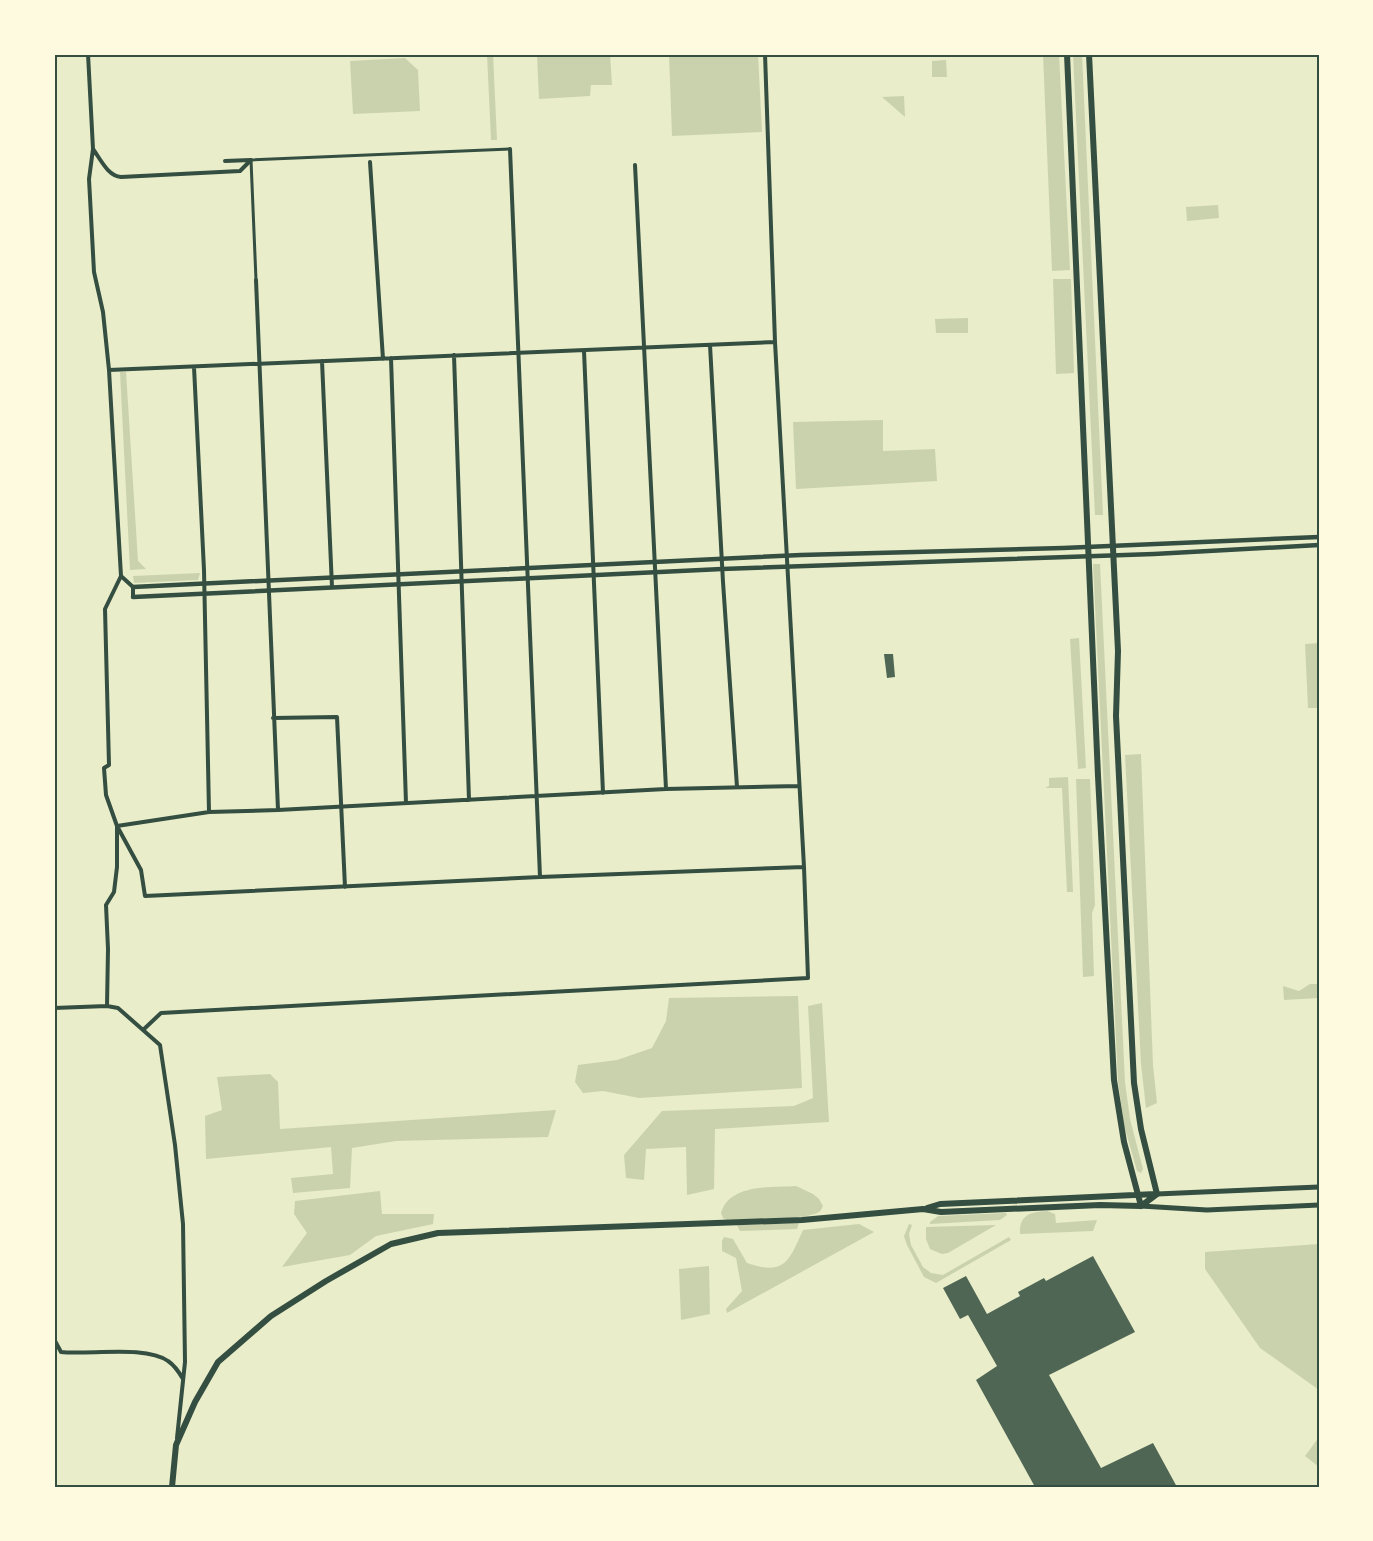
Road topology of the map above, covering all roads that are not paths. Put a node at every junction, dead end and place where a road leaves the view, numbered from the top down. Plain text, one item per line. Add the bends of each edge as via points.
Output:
1 (88, 54) edge
2 (765, 54) edge
3 (1067, 54) edge
4 (1089, 54) edge
5 (93, 149) junction
6 (510, 149) joint
7 (251, 160) junction
8 (225, 161) dead end
9 (370, 162) dead end
10 (635, 165) dead end
11 (256, 280) joint
12 (775, 342) junction
13 (710, 345) junction
14 (643, 348) junction
15 (584, 351) junction
16 (519, 353) junction
17 (454, 356) junction
18 (391, 358) junction
19 (383, 359) junction
20 (322, 361) junction
21 (261, 363) junction
22 (194, 367) junction
23 (109, 370) junction
24 (1319, 537) edge
25 (1113, 545) junction
26 (1319, 545) edge
27 (1089, 546) junction
28 (1114, 555) junction
29 (786, 556) junction
30 (1089, 556) junction
31 (722, 559) junction
32 (655, 562) junction
33 (593, 565) junction
34 (787, 566) junction
35 (526, 568) junction
36 (722, 569) junction
37 (461, 571) junction
38 (656, 572) junction
39 (398, 574) junction
40 (121, 576) junction
41 (593, 576) junction
42 (332, 577) junction
43 (527, 578) junction
44 (268, 580) junction
45 (461, 581) junction
46 (204, 583) junction
47 (399, 584) junction
48 (133, 587) junction
49 (332, 587) junction
50 (268, 590) junction
51 (203, 593) junction
52 (133, 597) joint
53 (273, 718) junction
54 (799, 786) junction
55 (737, 787) junction
56 (666, 789) junction
57 (603, 793) junction
58 (537, 796) junction
59 (469, 800) junction
60 (406, 803) junction
61 (341, 807) junction
62 (278, 810) junction
63 (209, 812) junction
64 (117, 826) junction
65 (804, 867) junction
66 (540, 877) junction
67 (345, 887) junction
68 (107, 1006) junction
69 (54, 1008) edge
70 (143, 1030) junction
71 (1319, 1187) edge
72 (1137, 1194) junction
73 (1157, 1194) junction
74 (1319, 1205) edge
75 (1140, 1206) junction
76 (923, 1209) junction
77 (54, 1339) edge
78 (183, 1379) junction
79 (176, 1445) junction
80 (172, 1487) edge

1 - 5 street
2 - 12 street
3 - 27 main road
4 - 25 main road
5 - 7 street via 109,171 122,177 240,171
5 - 23 street via 88,179 94,272
6 - 7 street
6 - 16 street
7 - 8 street
7 - 11 street
9 - 19 street
10 - 14 street
11 - 21 street
12 - 13 street
12 - 29 street
13 - 14 street
13 - 31 street
14 - 15 street
14 - 32 street
15 - 16 street
15 - 33 street
16 - 17 street
16 - 35 street
17 - 18 street
17 - 37 street
18 - 19 street
18 - 39 street
19 - 20 street
20 - 21 street
20 - 42 street
21 - 22 street
21 - 44 street
22 - 23 street
22 - 46 street
23 - 40 street
24 - 25 street
25 - 27 street
25 - 28 main road
26 - 28 street
27 - 29 street
27 - 30 main road
28 - 30 street
28 - 73 main road via 1117,728 1134,1083
29 - 31 street
29 - 34 street
30 - 34 street
30 - 72 main road via 1114,1080
31 - 32 street
31 - 36 street
32 - 33 street
32 - 38 street
33 - 35 street
33 - 41 street
34 - 36 street
34 - 54 street
35 - 37 street
35 - 43 street
36 - 38 street
36 - 55 street
37 - 39 street
37 - 45 street
38 - 41 street
38 - 56 street
39 - 42 street
39 - 47 street
40 - 48 street
40 - 64 street via 105,609 109,765 104,768 106,795
41 - 43 street
41 - 57 street
42 - 44 street
42 - 49 street
43 - 45 street
43 - 58 street
44 - 46 street
44 - 50 street
45 - 47 street
45 - 59 street
46 - 48 street
46 - 51 street
47 - 49 street
47 - 60 street
48 - 52 street
49 - 50 street
50 - 51 street
50 - 53 street
51 - 52 street
51 - 63 street
53 - 61 street via 337,717
53 - 62 street
54 - 55 street
54 - 65 street
55 - 56 street
56 - 57 street
57 - 58 street
58 - 59 street
58 - 66 street
59 - 60 street
60 - 61 street
61 - 62 street
61 - 67 street
62 - 63 street
63 - 64 street
64 - 67 street via 141,870 145,896
64 - 68 street via 114,892 106,905
65 - 66 street
65 - 70 street via 808,978 161,1013
66 - 67 street
68 - 69 street
68 - 70 street via 118,1008
70 - 78 street via 160,1045 175,1145 183,1224
71 - 73 main road
72 - 73 main road
72 - 75 main road
72 - 76 main road via 940,1204
73 - 75 main road
74 - 75 main road via 1207,1210
75 - 76 main road via 1100,1204 941,1212
76 - 79 main road via 802,1220 438,1233 391,1244 271,1316 218,1362
77 - 78 street via 61,1352 147,1352 170,1362
78 - 79 street
79 - 80 main road

